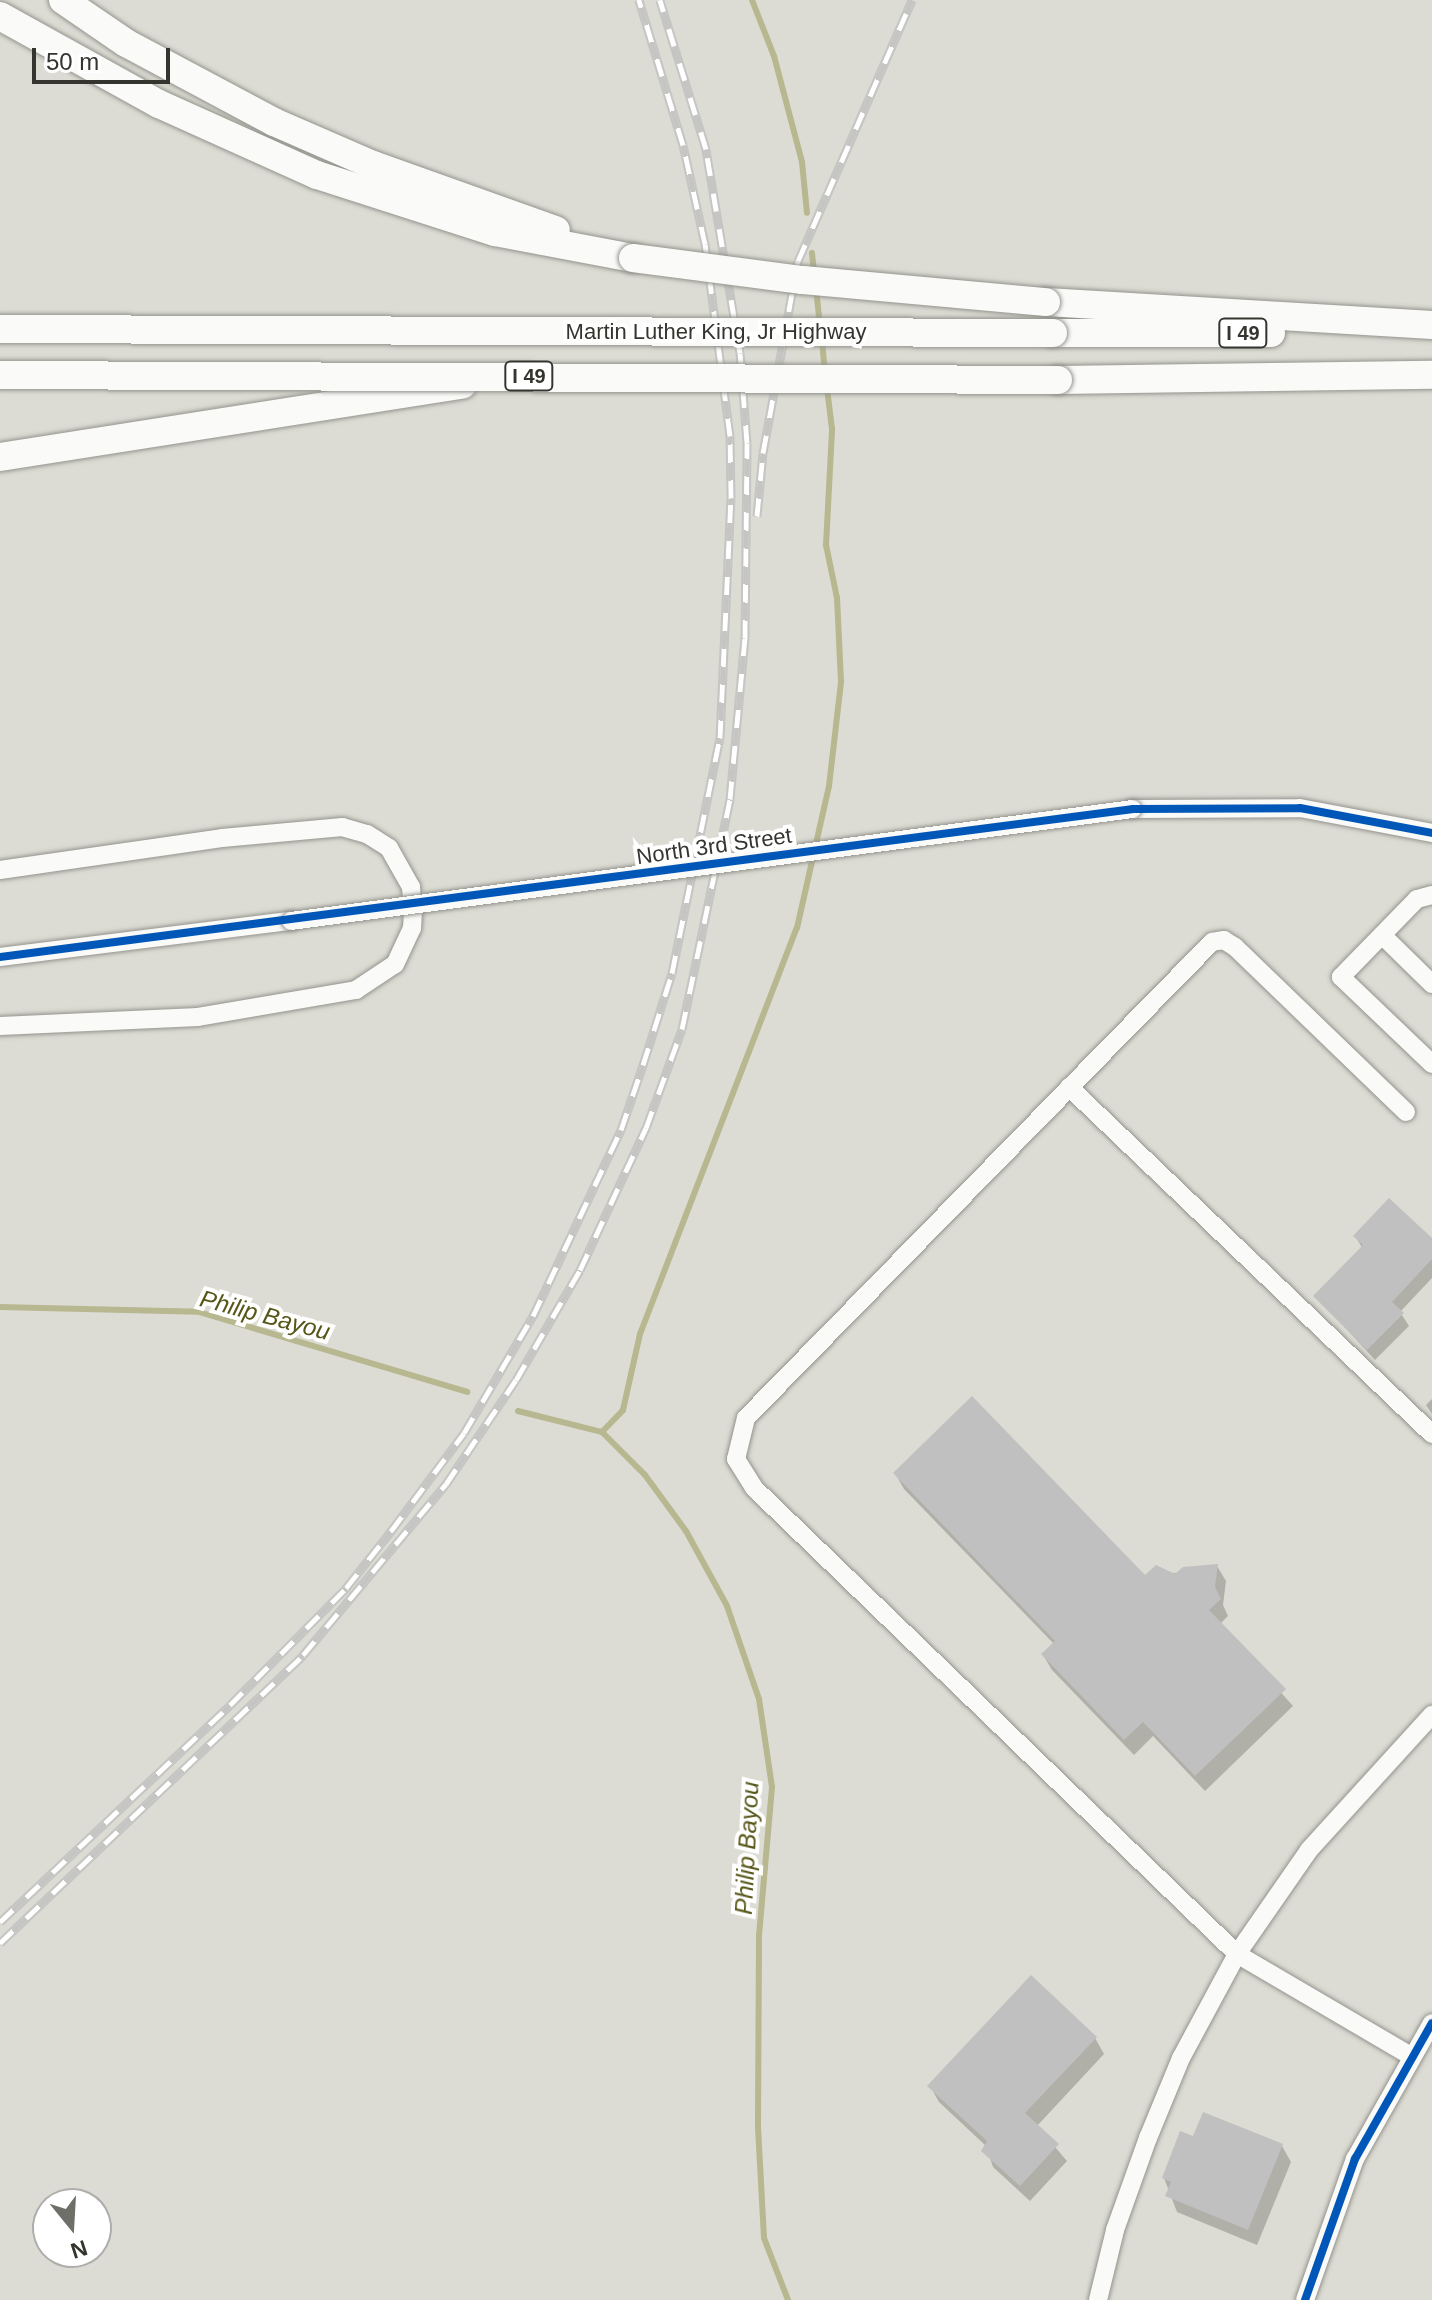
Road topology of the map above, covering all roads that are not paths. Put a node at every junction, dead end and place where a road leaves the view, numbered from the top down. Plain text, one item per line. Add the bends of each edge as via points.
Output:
1 (63, 0) edge
2 (0, 16) edge
3 (633, 258) junction
4 (1432, 327) edge
5 (0, 329) edge
6 (0, 375) edge
7 (1432, 375) edge
8 (520, 376) junction
9 (0, 457) edge
10 (1432, 833) edge
11 (0, 870) edge
12 (1425, 897) edge
13 (1432, 913) edge
14 (1382, 935) junction
15 (0, 957) edge
16 (1432, 984) edge
17 (0, 1026) edge
18 (1432, 1064) edge
19 (1069, 1087) junction
20 (1406, 1112) dead end
21 (1432, 1434) edge
22 (1432, 1715) edge
23 (1237, 1954) junction
24 (1432, 2023) edge
25 (1411, 2056) junction
26 (1098, 2300) edge
27 (1305, 2300) edge

1 - 3 highway via 204,87 321,144
2 - 3 highway via 159,104 317,175 495,232
3 - 4 highway, bridge via 1046,302
4 - 5 highway, Martin Luther King, Jr Highway / I 49, bridge via 1053,333
6 - 8 highway, Martin Luther King, Jr Highway / I 49, bridge
7 - 8 highway, Martin Luther King, Jr Highway / I 49, bridge via 1058,380
8 - 9 highway, bridge
10 - 15 street, North 3rd Street, bridge via 1300,808 1133,809
11 - 17 street via 252,834 342,827 389,848 411,887 413,910 412,928 395,964 356,990 198,1017
12 - 13 street
12 - 14 street
14 - 16 street
14 - 18 street via 1341,977
19 - 20 street via 1201,950 1224,940
19 - 21 street
19 - 23 street via 746,1418 736,1459 754,1488
22 - 23 street via 1309,1850
23 - 25 street
23 - 26 street via 1181,2058 1148,2138 1115,2230
24 - 25 street
25 - 27 street via 1355,2159

